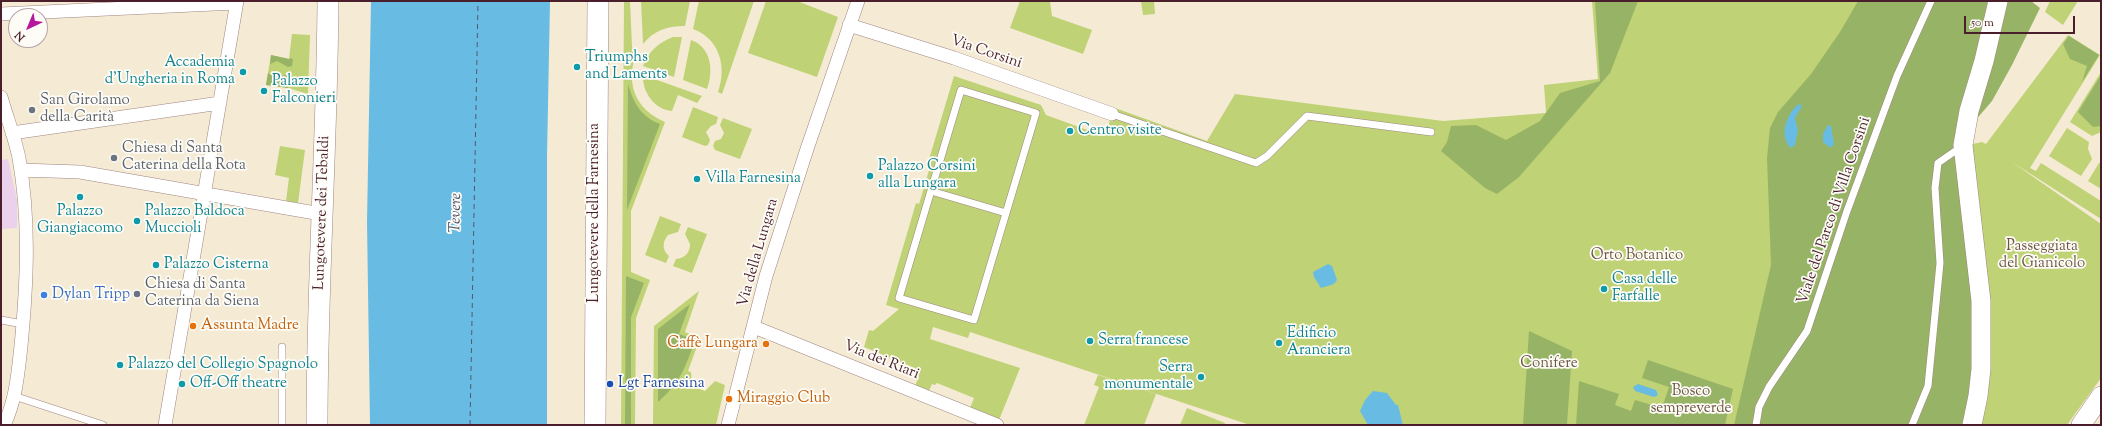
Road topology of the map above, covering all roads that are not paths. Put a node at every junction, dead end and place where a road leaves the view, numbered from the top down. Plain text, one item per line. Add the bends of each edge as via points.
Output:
1 (328, 1) edge
2 (598, 1) edge
3 (858, 1) edge
4 (1931, 1) edge
5 (1998, 1) edge
6 (236, 2) edge
7 (1, 14) edge
8 (849, 25) junction
9 (1, 97) edge
10 (220, 103) junction
11 (1112, 114) joint
12 (1431, 132) dead end
13 (12, 133) junction
14 (1963, 145) junction
15 (21, 170) junction
16 (931, 191) junction
17 (205, 195) junction
18 (1006, 213) junction
19 (321, 214) junction
20 (1, 320) edge
21 (23, 324) junction
22 (754, 327) junction
23 (282, 347) dead end
24 (14, 396) junction
25 (2101, 396) edge
26 (4, 425) edge
27 (103, 425) edge
28 (165, 425) edge
29 (282, 425) edge
30 (317, 425) edge
31 (594, 425) edge
32 (728, 425) edge
33 (997, 425) edge
34 (1756, 425) edge
35 (1912, 425) edge
36 (1972, 425) edge
37 (2081, 425) edge

1 - 19 main road, Lungotevere dei Tebaldi via 327,102
2 - 31 main road, Lungotevere della Farnesina
3 - 8 street, Via della Lungara
4 - 34 lane, Viale del Parco di Villa Corsini via 1897,76 1847,211 1807,331 1769,387 1759,407
5 - 14 street via 1969,111
6 - 7 street
6 - 10 street
8 - 11 street, Via Corsini via 954,58
8 - 22 street, Via della Lungara via 769,268
9 - 13 street
10 - 13 street
10 - 17 street
11 - 12 lane via 1256,163 1267,156 1307,116
13 - 15 street
14 - 35 lane via 1938,163 1935,188 1940,263 1929,378
14 - 36 street via 1981,301 1980,369
15 - 17 street via 80,172
15 - 21 street via 26,233
16 - 18 lane
16 - 18 lane via 961,90 1036,113
16 - 18 lane via 899,298 974,320
17 - 19 street
17 - 28 street
19 - 30 main road, Lungotevere dei Tebaldi
20 - 21 lane
21 - 24 street
22 - 32 street, Via della Lungara
22 - 33 street, Via dei Riari
23 - 29 lane
24 - 26 street
24 - 27 lane
25 - 37 street

